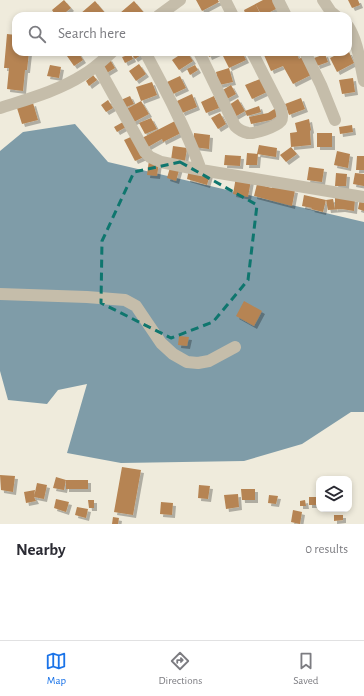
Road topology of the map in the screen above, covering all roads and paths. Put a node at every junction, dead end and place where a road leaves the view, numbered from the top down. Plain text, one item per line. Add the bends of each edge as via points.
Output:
1 (225, 0) edge
2 (278, 0) edge
3 (323, 0) edge
4 (177, 7) edge
5 (166, 12) edge
6 (231, 12) edge
7 (284, 12) edge
8 (331, 12) edge
9 (352, 32) edge
10 (107, 56) edge
11 (147, 56) edge
12 (201, 56) edge
13 (254, 56) edge
14 (307, 56) edge
15 (97, 65) junction
16 (364, 81) edge
17 (0, 108) edge
18 (335, 120) dead end
19 (201, 170) junction
20 (364, 197) edge
21 (0, 294) edge
22 (235, 347) dead end

1 - 6 street
2 - 7 street
3 - 8 street
4 - 5 street
9 - 16 street
10 - 15 street
11 - 19 street via 178,114
12 - 13 street via 235,126 247,133 276,125 282,117 281,109
14 - 18 street
15 - 17 street via 71,82 39,96
15 - 19 street via 145,152 161,162
19 - 20 street
21 - 22 street via 87,297 131,302 161,342 186,362 209,361

